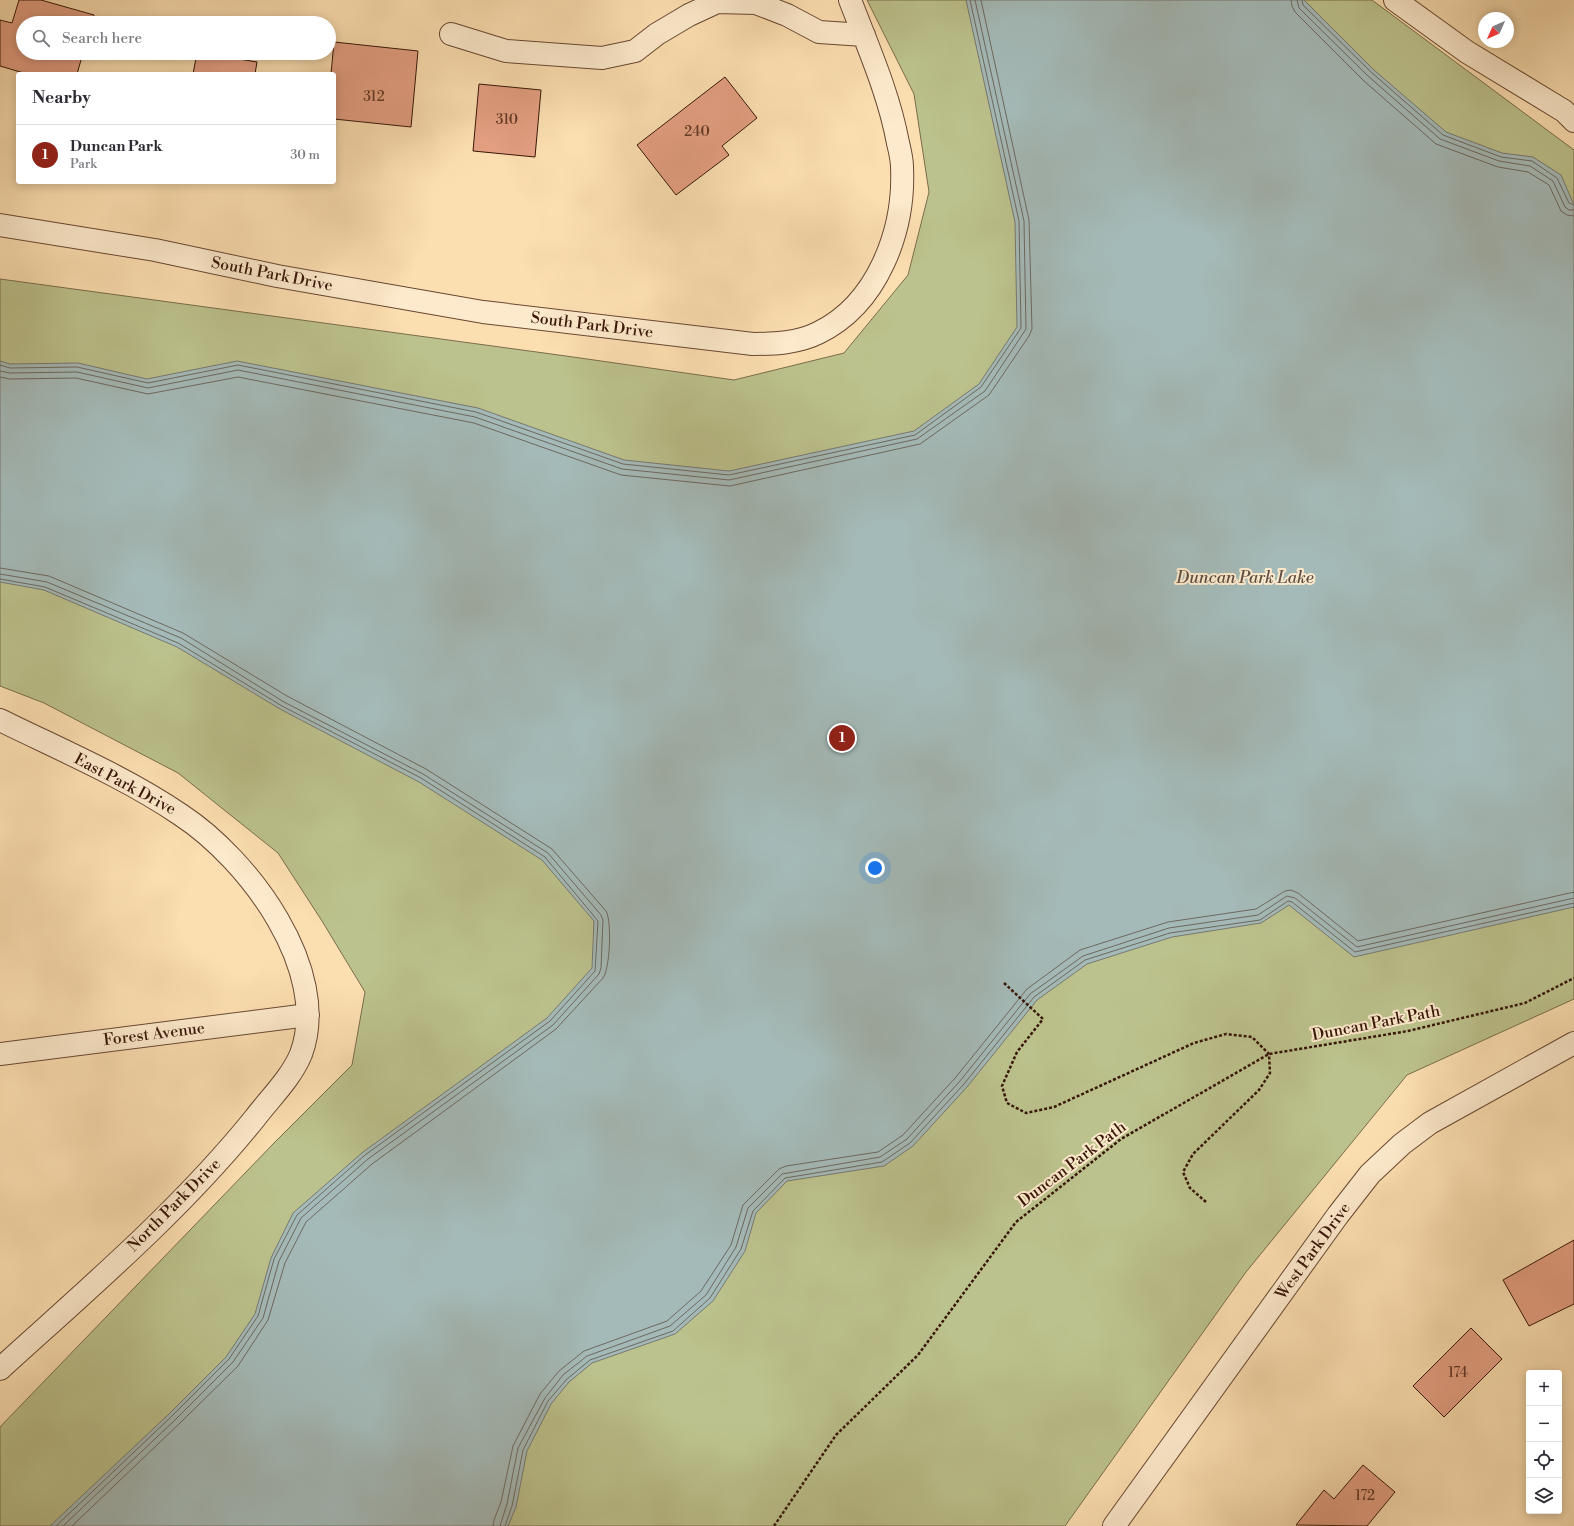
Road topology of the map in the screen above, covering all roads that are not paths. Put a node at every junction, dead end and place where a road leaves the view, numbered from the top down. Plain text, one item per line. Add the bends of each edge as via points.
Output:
1 (850, 0) edge
2 (1395, 0) edge
3 (451, 34) dead end
4 (864, 35) junction
5 (1574, 121) edge
6 (0, 225) edge
7 (0, 720) edge
8 (308, 1015) junction
9 (1574, 1043) edge
10 (0, 1054) edge
11 (0, 1369) edge
12 (1114, 1526) edge

1 - 4 street, South Park Drive
2 - 5 street via 1467,52 1564,111
3 - 4 street via 506,50 602,58 636,51 657,34 717,2 756,3 787,15 819,32
4 - 6 street, South Park Drive via 894,122 902,166 900,210 888,253 868,292 845,316 818,334 786,343 753,344 483,312 276,276 155,250
7 - 8 street, East Park Drive via 141,790 183,816 222,848 255,885 283,927 298,963
8 - 10 street, Forest Avenue
8 - 11 street, North Park Drive via 306,1034 294,1070 237,1140 138,1243
9 - 12 street, West Park Drive via 1430,1123 1402,1144 1370,1174

